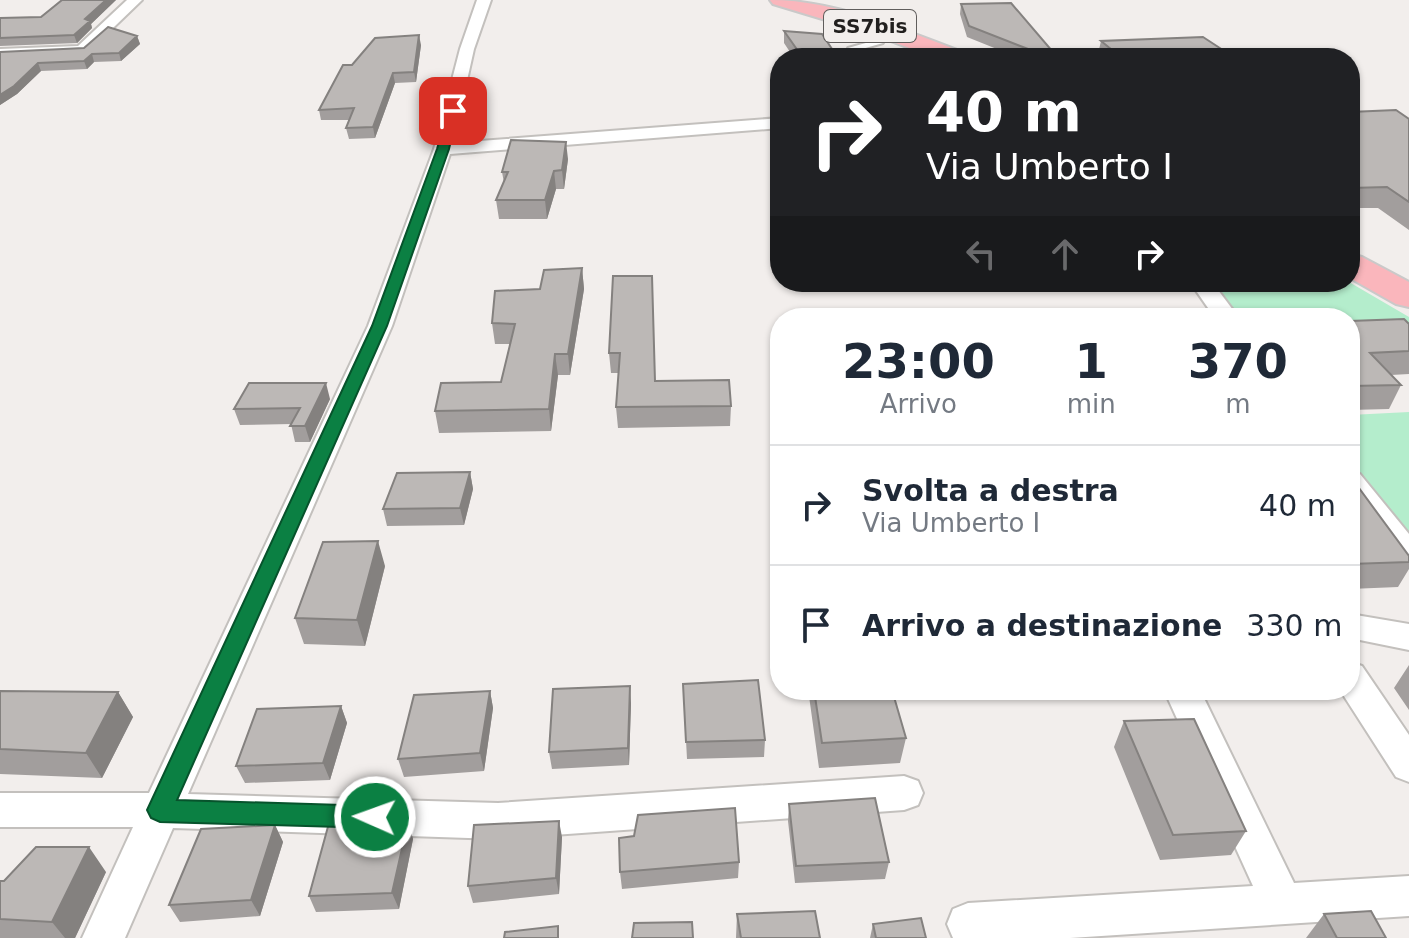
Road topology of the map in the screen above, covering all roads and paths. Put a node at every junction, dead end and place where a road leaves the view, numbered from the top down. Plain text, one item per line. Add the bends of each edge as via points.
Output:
1 (135, 0) edge
2 (484, 0) edge
3 (780, 0) edge
4 (880, 41) dead end
5 (857, 48) edge
6 (925, 48) edge
7 (0, 53) edge
8 (770, 124) edge
9 (443, 149) junction
10 (1360, 269) edge
11 (1409, 296) edge
12 (1360, 494) edge
13 (1409, 555) edge
14 (1360, 628) edge
15 (1409, 637) edge
16 (1360, 691) edge
17 (1187, 700) edge
18 (1409, 766) edge
19 (904, 793) dead end
20 (0, 810) edge
21 (160, 810) junction
22 (1409, 896) edge
23 (1281, 902) junction
24 (968, 924) dead end
25 (103, 938) edge

1 - 7 street via 82,50
2 - 9 street
3 - 6 main road, SS7bis
4 - 5 lane
8 - 9 street
9 - 21 street via 380,326
10 - 11 main road
12 - 13 street
14 - 15 street
16 - 18 street
17 - 23 street
19 - 21 street via 498,821
20 - 21 street
21 - 25 street
22 - 23 street
23 - 24 street

